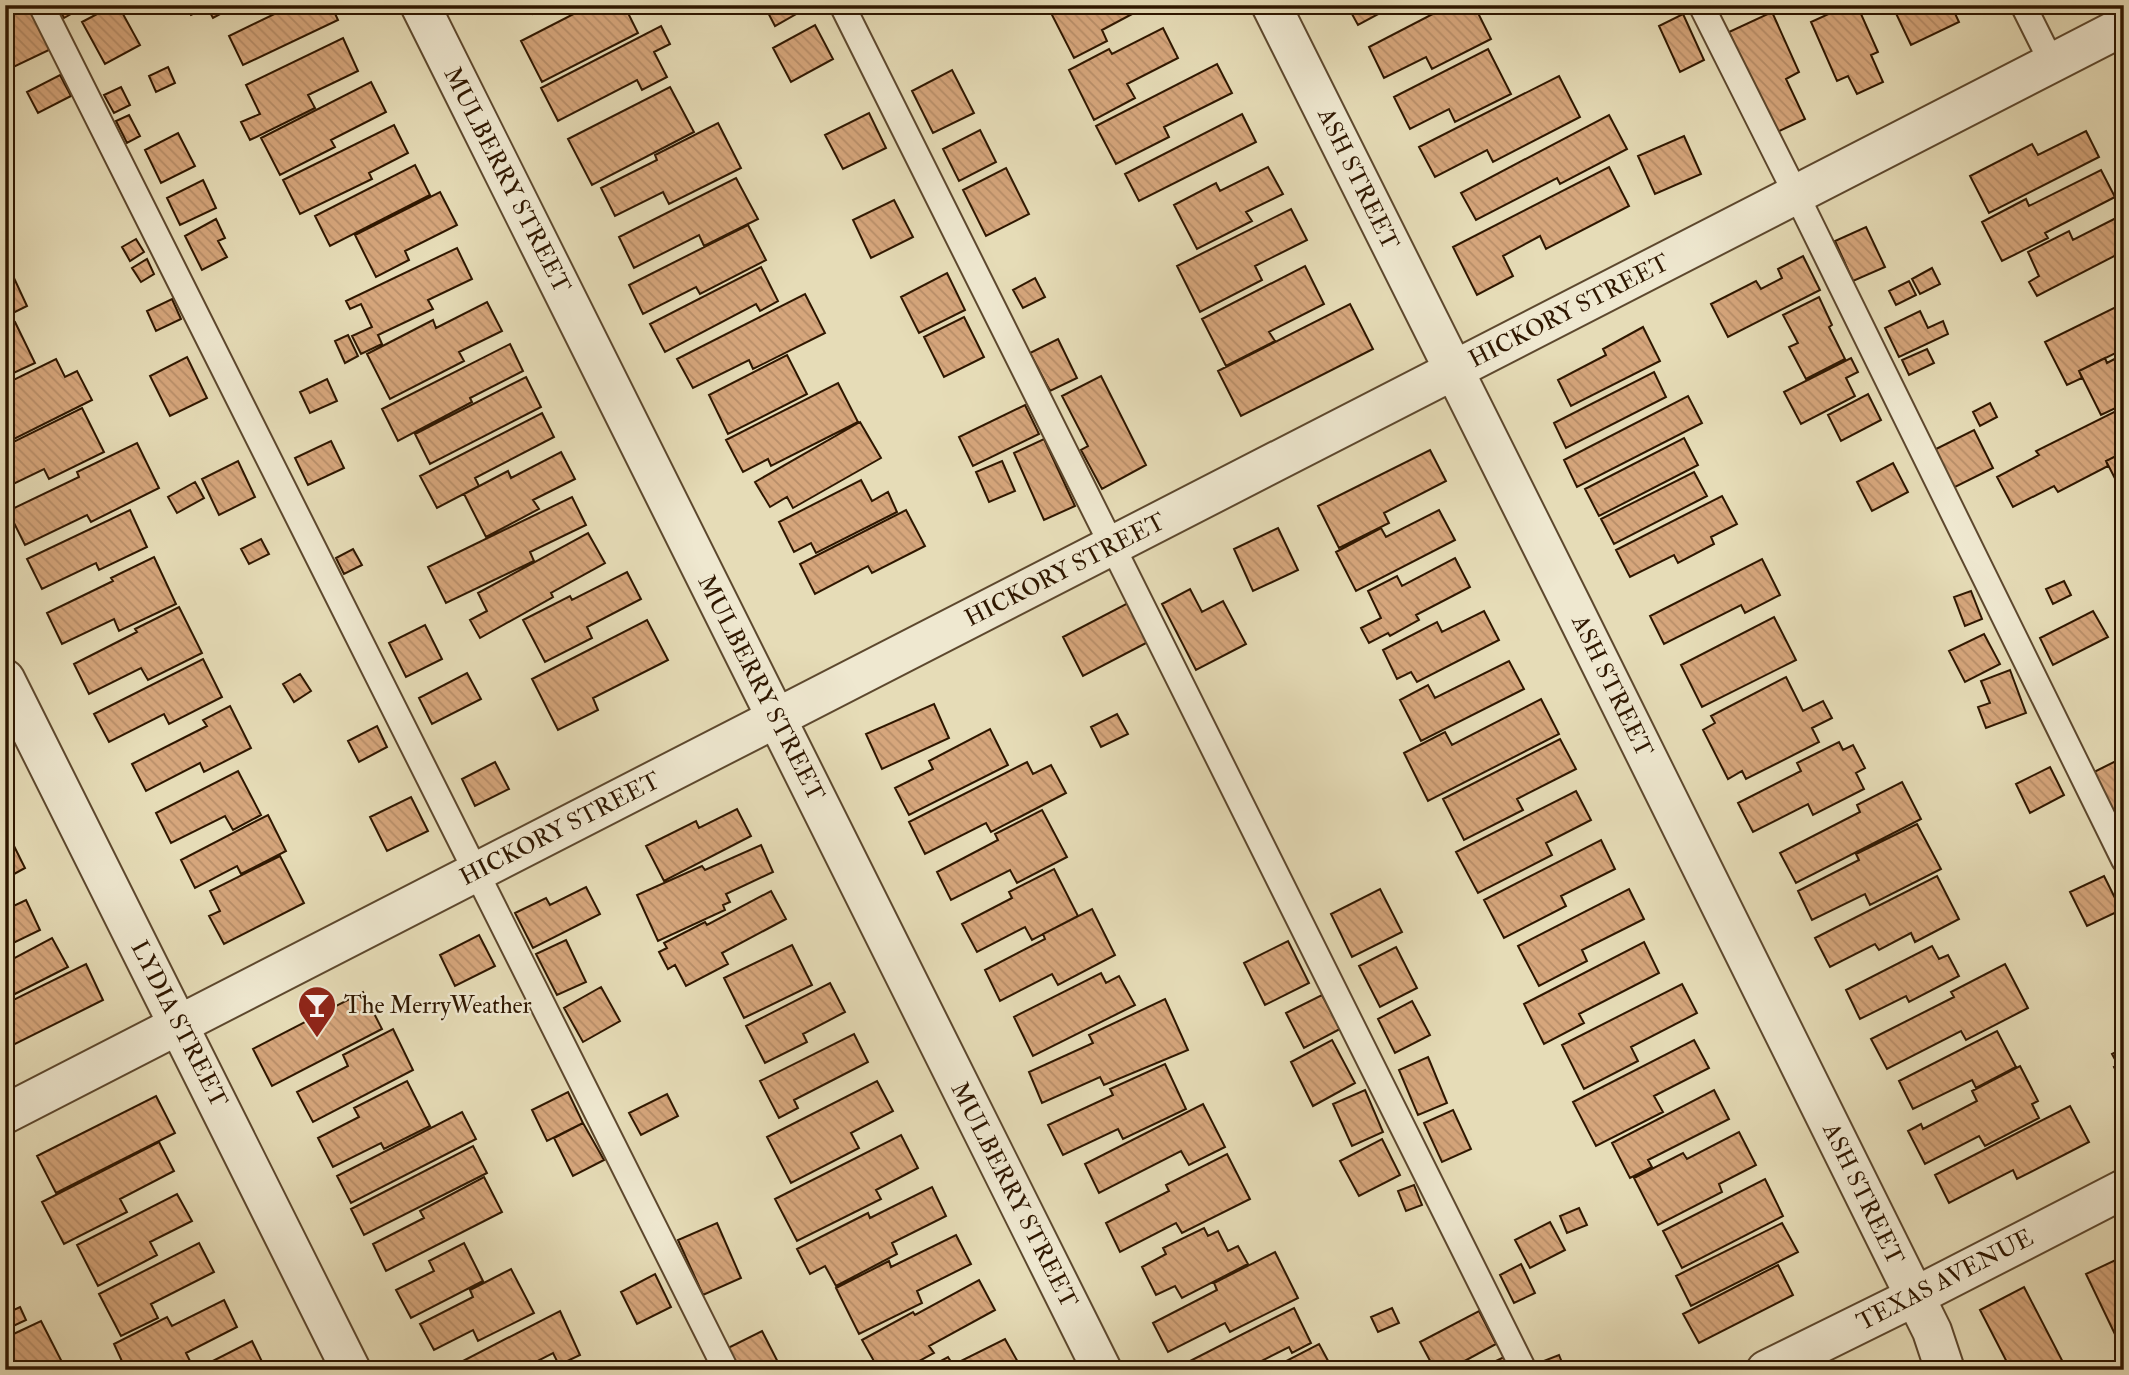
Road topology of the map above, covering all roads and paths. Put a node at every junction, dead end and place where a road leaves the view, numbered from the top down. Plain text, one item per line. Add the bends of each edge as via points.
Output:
1 (41, 5) edge
2 (420, 5) edge
3 (842, 5) edge
4 (1271, 5) edge
5 (1701, 5) edge
6 (2023, 5) edge
7 (2124, 26) edge
8 (2052, 63) junction
9 (1796, 194) junction
10 (1453, 370) junction
11 (1111, 546) junction
12 (5, 679) edge
13 (776, 718) junction
14 (2124, 860) edge
15 (477, 871) junction
16 (178, 1025) junction
17 (5, 1114) edge
18 (2124, 1189) edge
19 (1914, 1297) junction
20 (351, 1370) edge
21 (726, 1370) edge
22 (1102, 1370) edge
23 (1524, 1370) edge
24 (1766, 1370) edge
25 (1945, 1370) edge

1 - 15 lane
2 - 13 street, MULBERRY STREET
3 - 11 lane
4 - 10 street, ASH STREET
5 - 9 lane
6 - 8 lane
7 - 8 street, HICKORY STREET
8 - 9 street, HICKORY STREET
9 - 10 street, HICKORY STREET
9 - 14 lane
10 - 11 street, HICKORY STREET
10 - 19 street, ASH STREET
11 - 13 street, HICKORY STREET
11 - 23 lane
12 - 16 street, LYDIA STREET
13 - 15 street, HICKORY STREET
13 - 22 street, MULBERRY STREET
15 - 16 street, HICKORY STREET
15 - 21 lane
16 - 17 street, HICKORY STREET
16 - 20 street, LYDIA STREET
18 - 19 street, TEXAS AVENUE
19 - 24 street, TEXAS AVENUE
19 - 25 street, ASH STREET

